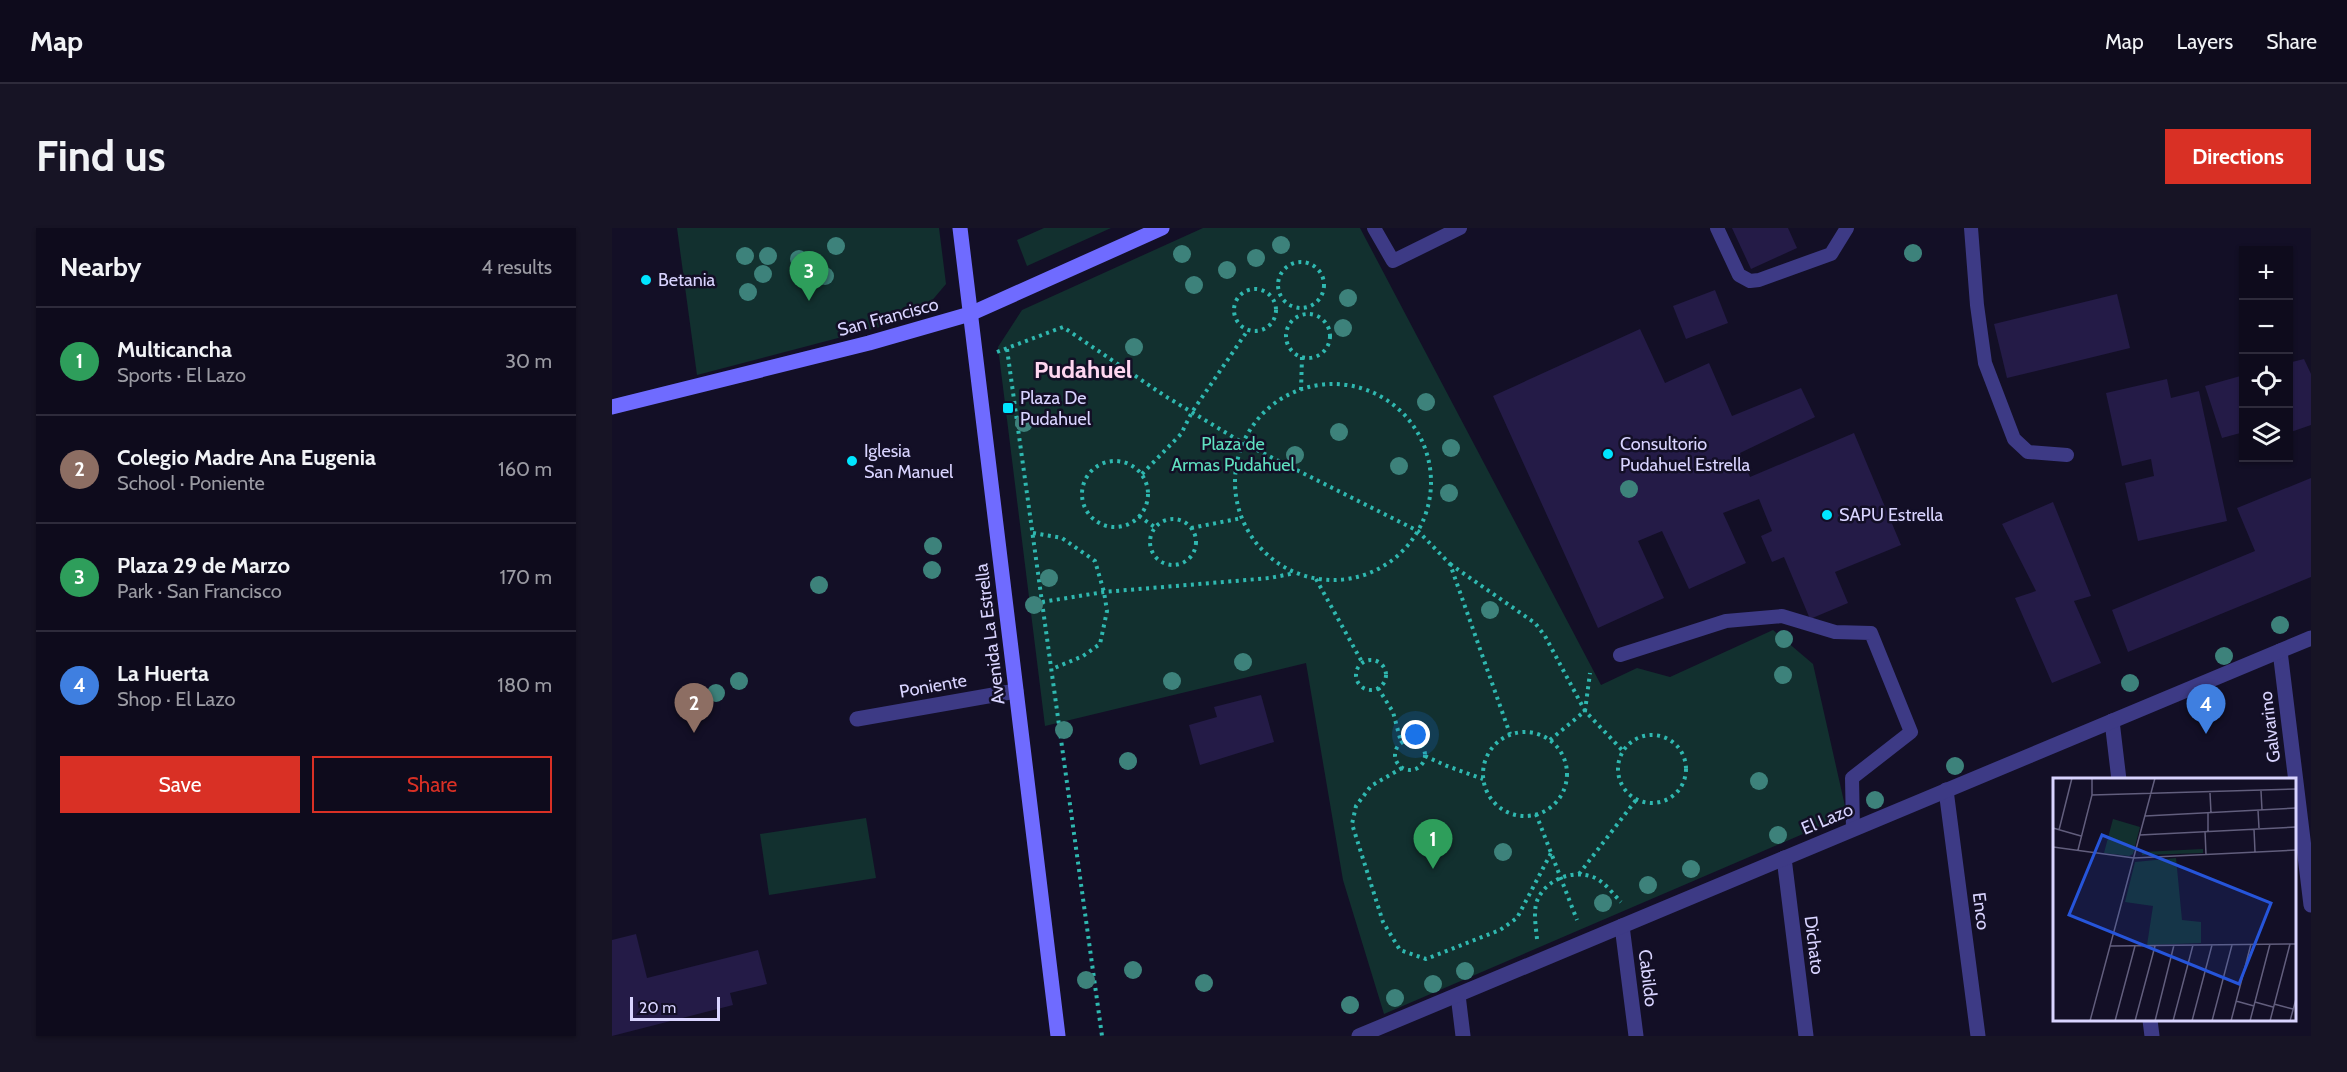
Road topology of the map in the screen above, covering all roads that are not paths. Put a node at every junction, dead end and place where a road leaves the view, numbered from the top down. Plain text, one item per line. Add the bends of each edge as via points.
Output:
1 (960, 228) edge
2 (1162, 228) edge
3 (1374, 228) edge
4 (1460, 228) edge
5 (1717, 228) edge
6 (1847, 228) edge
7 (1971, 228) edge
8 (970, 314) junction
9 (612, 407) edge
10 (2067, 456) dead end
11 (2311, 638) edge
12 (2280, 651) junction
13 (1620, 655) dead end
14 (1016, 691) junction
15 (857, 719) dead end
16 (2112, 721) junction
17 (2119, 778) edge
18 (2296, 778) edge
19 (2296, 782) edge
20 (1946, 790) junction
21 (1853, 829) junction
22 (1784, 858) junction
23 (2311, 905) edge
24 (1622, 926) junction
25 (1458, 995) junction
26 (2150, 1021) edge
27 (1058, 1036) edge
28 (1359, 1036) edge
29 (1463, 1036) edge
30 (1636, 1036) edge
31 (1806, 1036) edge
32 (1978, 1036) edge
33 (2152, 1036) edge

1 - 8 main road, Avenida La Estrella
2 - 8 main road, San Francisco
3 - 4 lane via 1393,261
5 - 6 lane via 1739,275 1750,280 1760,280 1831,254
7 - 10 lane via 1985,363 2006,421 2014,439 2028,452
8 - 9 main road, San Francisco
8 - 14 main road, Avenida La Estrella
11 - 12 street, El Lazo
12 - 16 street, El Lazo
12 - 18 street, Galvarino
13 - 21 lane via 1726,621 1782,616 1835,632 1871,633 1911,732 1852,777
14 - 15 street, Poniente
14 - 27 main road, Avenida La Estrella
16 - 17 street
16 - 20 street, El Lazo
19 - 23 street, Galvarino
20 - 21 street, El Lazo
20 - 32 street, Enco
21 - 22 street, El Lazo
22 - 24 street, El Lazo
22 - 31 street, Dichato
24 - 25 street, El Lazo
24 - 30 street, Cabildo
25 - 28 street, El Lazo
25 - 29 street
26 - 33 street

